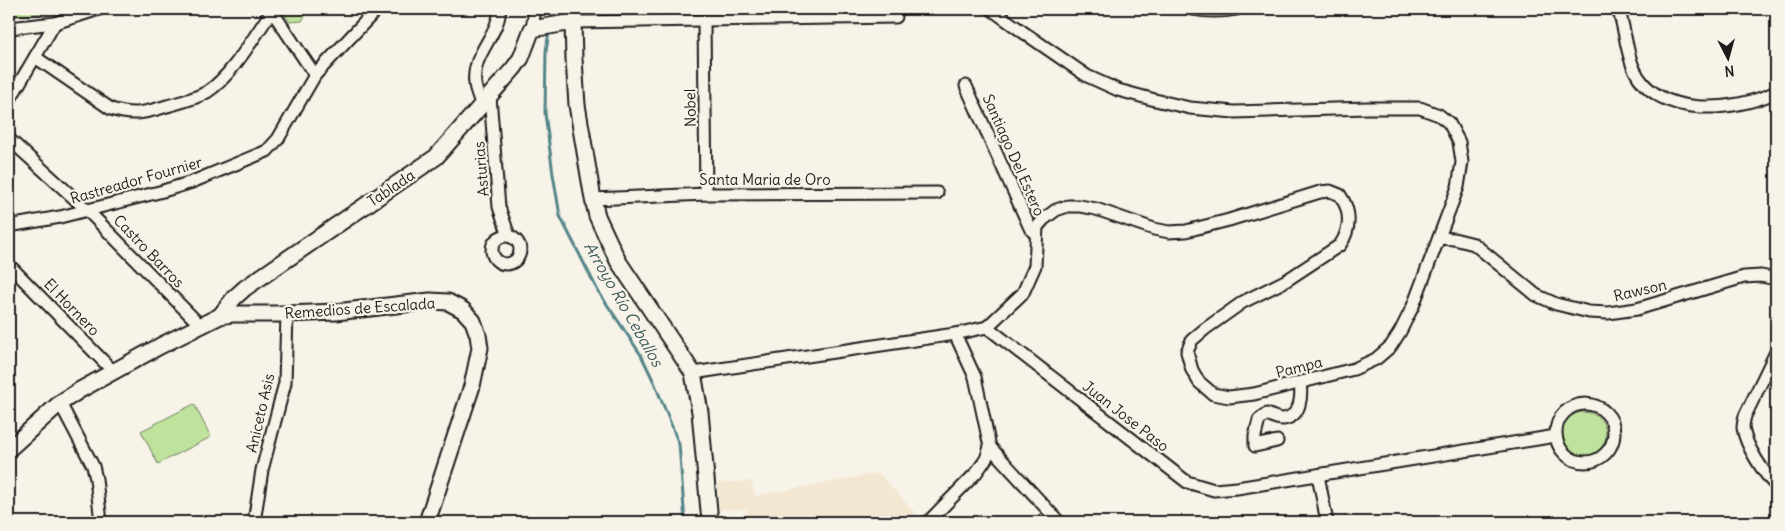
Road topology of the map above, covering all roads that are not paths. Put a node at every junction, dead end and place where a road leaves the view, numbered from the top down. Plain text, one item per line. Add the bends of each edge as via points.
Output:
1 (100, 9) edge
2 (377, 9) edge
3 (500, 9) edge
4 (535, 9) edge
5 (992, 9) edge
6 (1192, 9) edge
7 (1237, 9) edge
8 (1618, 9) edge
9 (273, 10) edge
10 (860, 13) edge
11 (896, 17) dead end
12 (570, 19) edge
13 (704, 21) junction
14 (55, 23) junction
15 (9, 28) edge
16 (536, 28) junction
17 (35, 57) junction
18 (314, 75) junction
19 (966, 86) dead end
20 (1776, 92) edge
21 (9, 101) edge
22 (486, 102) junction
23 (9, 139) edge
24 (937, 193) dead end
25 (706, 194) junction
26 (593, 199) junction
27 (87, 210) junction
28 (9, 226) edge
29 (1036, 235) junction
30 (509, 236) dead end
31 (1439, 238) junction
32 (9, 265) edge
33 (1776, 279) edge
34 (287, 314) junction
35 (220, 316) junction
36 (200, 325) junction
37 (987, 327) junction
38 (955, 334) junction
39 (1776, 352) edge
40 (113, 371) junction
41 (693, 373) junction
42 (1300, 382) junction
43 (60, 403) junction
44 (1556, 436) junction
45 (1277, 441) dead end
46 (9, 448) edge
47 (990, 448) junction
48 (1318, 475) junction
49 (1776, 486) edge
50 (254, 516) dead end
51 (101, 522) edge
52 (427, 522) edge
53 (710, 522) edge
54 (928, 522) edge
55 (1059, 522) edge
56 (1327, 522) edge

1 - 14 street
2 - 18 street, Rastreador Fournier
3 - 22 street via 495,30 476,63 475,84
4 - 16 street, Tablada
5 - 31 street, Pampa via 1086,76 1118,90 1155,100 1190,108 1234,112 1420,108 1439,115 1449,123 1459,142 1462,162 1458,187
6 - 7 street via 1224,12
8 - 20 street via 1633,68 1646,87 1662,98 1695,107 1712,107 1736,105
9 - 17 street via 238,60 207,92 144,113 125,114 111,109
9 - 18 street
10 - 11 street
10 - 13 street
12 - 13 street
12 - 16 main road
12 - 26 main road via 577,105
13 - 25 street, Nobel
14 - 15 street
14 - 17 street
16 - 22 main road, Tablada via 521,58
17 - 21 street
18 - 27 street, Rastreador Fournier via 278,139 267,151 192,182
19 - 29 street, Santiago Del Estero
22 - 30 street, Asturias via 499,207
22 - 35 main road, Tablada via 436,157 245,288
23 - 27 street, Castro Barros
24 - 25 street, Santa Maria de Oro
25 - 26 street, Santa Maria de Oro
26 - 41 main road via 597,216 618,261
27 - 28 street, Rastreador Fournier
27 - 36 street, Castro Barros
29 - 37 street via 1034,266 1023,293
29 - 42 street, Pampa via 1044,219 1068,206 1096,209 1169,232 1229,220 1320,192 1340,195 1349,213 1345,238 1340,245 1287,280 1243,302 1192,340 1187,352 1199,382 1213,394 1229,397 1254,394
31 - 33 street, Rawson via 1474,244 1536,295 1589,312 1637,309 1744,276
31 - 42 street, Pampa via 1413,306 1391,346 1376,359 1354,368
32 - 40 street, El Hornero
34 - 35 main road, Remedios de Escalada
34 - 50 street, Aniceto Asis via 285,382 262,470
34 - 52 main road, Remedios de Escalada via 365,310 430,301 448,302 463,310 473,321 480,348 477,366
35 - 36 main road, Remedios de Escalada
36 - 40 main road, Remedios de Escalada
37 - 38 street
37 - 48 street, Juan Jose Paso via 1186,482 1214,490
38 - 41 street
38 - 47 street via 975,377
39 - 49 street via 1745,416 1743,427 1761,467
40 - 43 main road, Remedios de Escalada
41 - 53 main road via 700,412
42 - 45 street via 1300,405 1293,415 1282,419 1266,414 1259,420 1255,446
43 - 46 main road, Remedios de Escalada
43 - 51 street via 93,466
44 - 44 street via 1564,454 1572,460 1592,462 1608,451 1615,433 1613,424 1602,409 1584,404 1566,411 1556,427
44 - 48 street, Juan Jose Paso
47 - 54 street via 976,473
47 - 55 street
48 - 56 street

